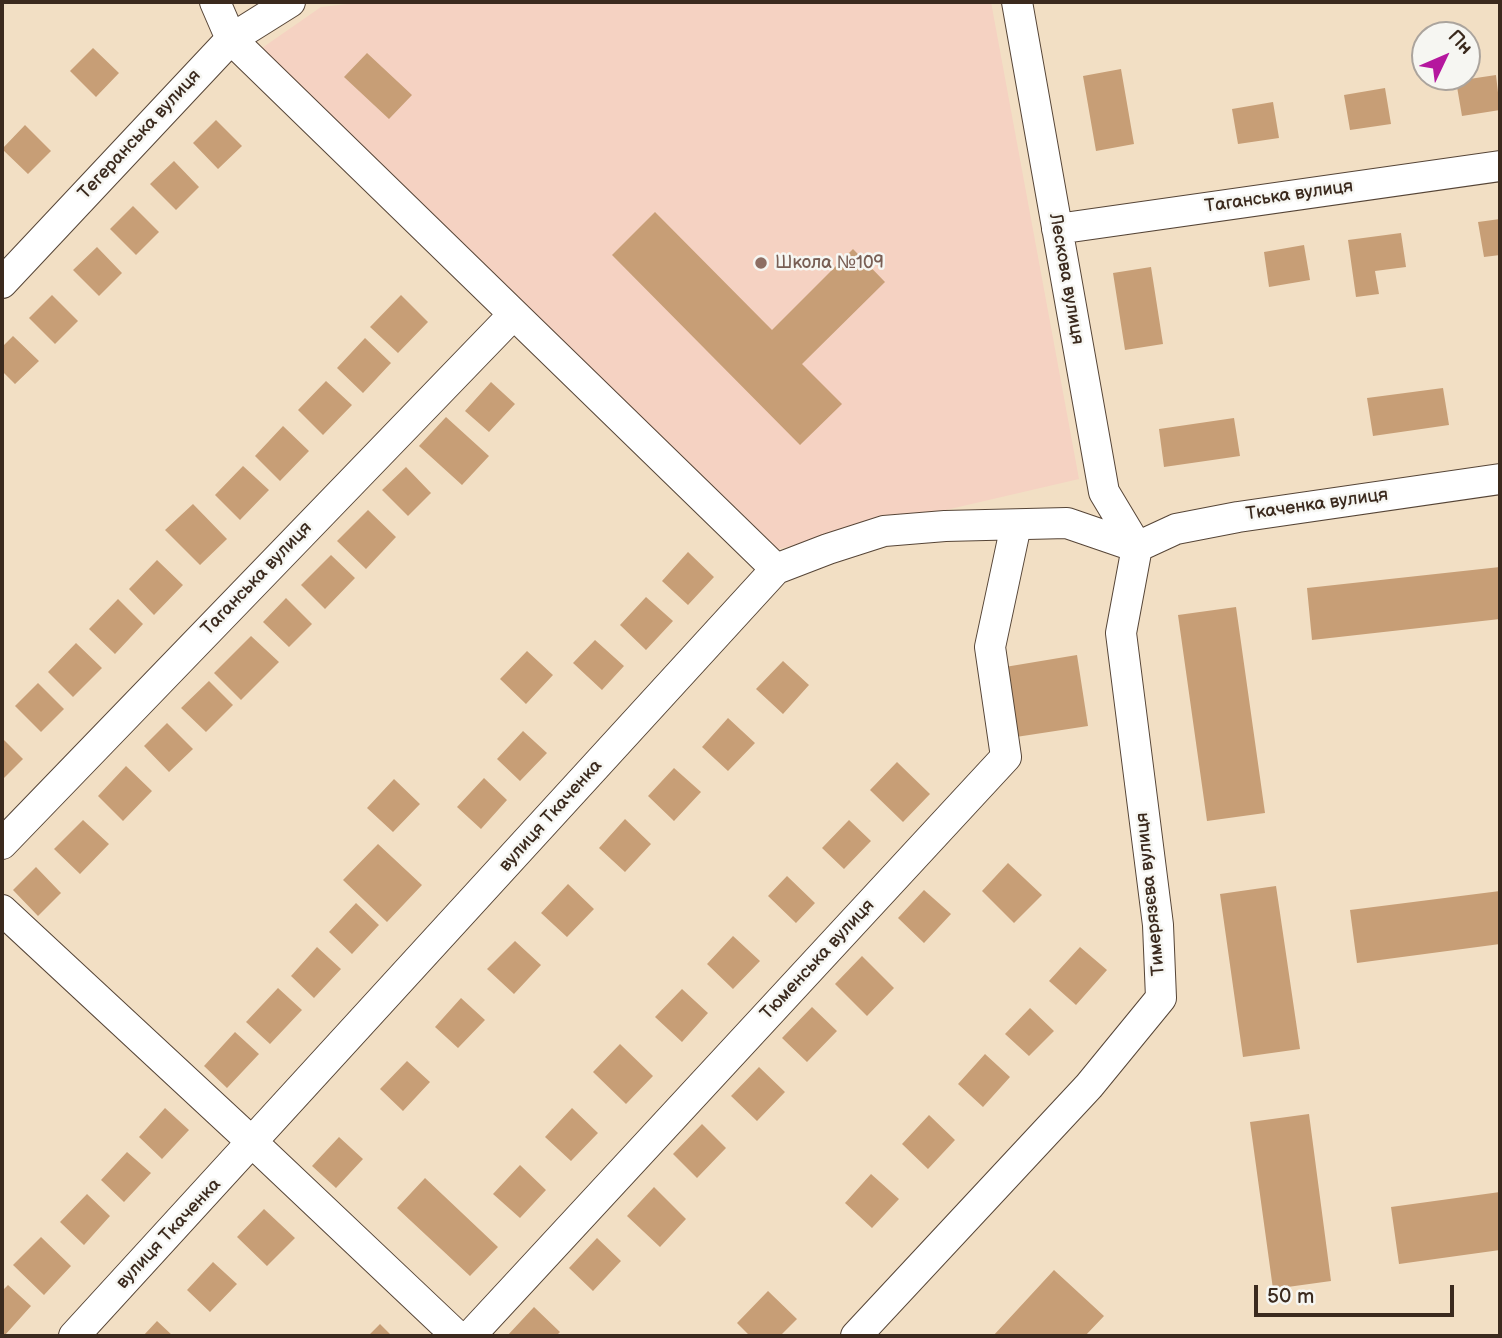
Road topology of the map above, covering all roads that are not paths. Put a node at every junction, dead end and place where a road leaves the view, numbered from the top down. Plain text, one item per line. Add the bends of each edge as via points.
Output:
1 (215, 2) edge
2 (290, 2) edge
3 (1017, 2) edge
4 (231, 39) junction
5 (1500, 166) edge
6 (1057, 229) junction
7 (2, 283) edge
8 (513, 315) junction
9 (1500, 479) edge
10 (1016, 526) junction
11 (1137, 547) junction
12 (776, 569) junction
13 (2, 844) edge
14 (2, 910) edge
15 (253, 1143) junction
16 (74, 1336) edge
17 (457, 1336) edge
18 (470, 1336) edge
19 (856, 1336) edge

1 - 4 street
2 - 4 street, Тегеранська вулиця
3 - 6 street, Лескова вулиця
4 - 7 street, Тегеранська вулиця
4 - 8 street
5 - 6 street, Таганська вулиця
6 - 11 street, Лескова вулиця via 1104,492
8 - 12 street
8 - 13 street, Таганська вулиця
9 - 11 street, Ткаченка вулиця via 1238,516 1176,529
10 - 11 street, вулиця Ткаченка via 1067,523
10 - 12 street, вулиця Ткаченка via 884,531
10 - 18 street, Тюменська вулиця via 990,647 1006,757
11 - 19 street, Тимерязєва вулиця via 1121,633 1158,925 1161,998 1089,1086
12 - 15 street, вулиця Ткаченка
14 - 15 street
15 - 16 street, вулиця Ткаченка
15 - 17 street

